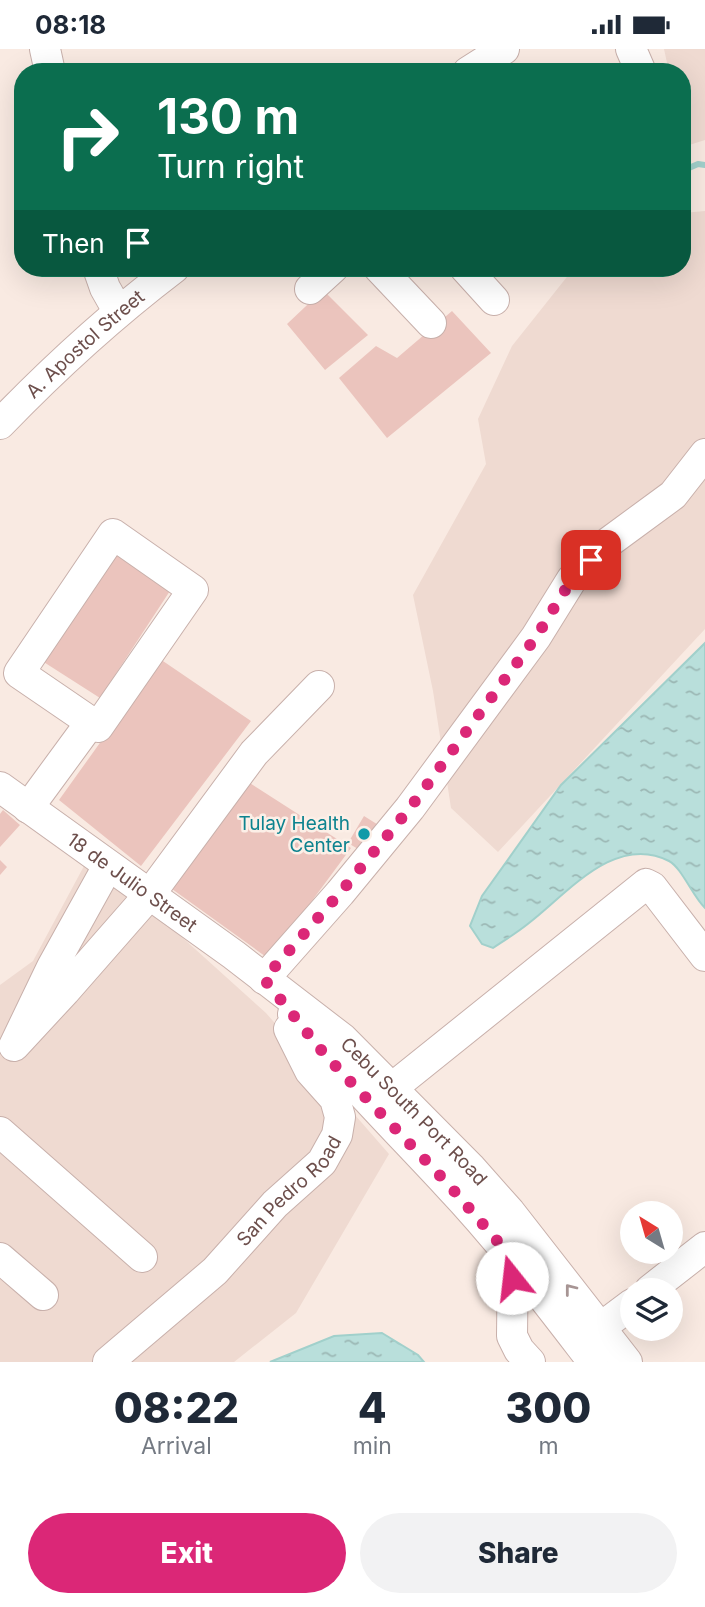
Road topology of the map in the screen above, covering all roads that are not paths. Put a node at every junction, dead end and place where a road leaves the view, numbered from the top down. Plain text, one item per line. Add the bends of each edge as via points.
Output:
1 (504, 49) edge
2 (482, 63) edge
3 (101, 277) edge
4 (162, 277) edge
5 (323, 277) edge
6 (387, 277) edge
7 (473, 277) edge
8 (310, 289) dead end
9 (494, 300) dead end
10 (118, 311) junction
11 (430, 323) dead end
12 (0, 424) edge
13 (705, 454) edge
14 (319, 686) dead end
15 (91, 722) junction
16 (0, 787) edge
17 (28, 807) junction
18 (108, 866) junction
19 (150, 894) junction
20 (79, 921) junction
21 (106, 943) junction
22 (705, 956) edge
23 (264, 979) junction
24 (40, 1007) junction
25 (7, 1054) edge
26 (392, 1088) junction
27 (0, 1132) edge
28 (510, 1212) junction
29 (705, 1247) edge
30 (142, 1257) dead end
31 (0, 1258) edge
32 (512, 1258) junction
33 (665, 1278) edge
34 (43, 1295) dead end
35 (620, 1313) edge
36 (600, 1328) junction
37 (108, 1362) edge
38 (530, 1362) edge
39 (593, 1362) edge
40 (627, 1362) edge

1 - 2 street
3 - 10 street
4 - 10 street, A. Apostol Street
5 - 8 street
6 - 11 street
7 - 9 street
10 - 12 street, A. Apostol Street
13 - 23 street via 673,495 609,542 572,579 536,637 410,808
14 - 19 street via 254,753
15 - 15 street via 98,727 193,590 113,534 19,673
15 - 17 street
16 - 17 street, 18 de Julio Street
17 - 18 street, 18 de Julio Street
18 - 19 street, 18 de Julio Street
18 - 20 street
19 - 21 street
19 - 23 street, 18 de Julio Street
20 - 21 street
20 - 24 street
21 - 24 street
22 - 26 street via 646,884
23 - 26 street, Cebu South Port Road via 343,1039
23 - 32 street, Cebu South Port Road via 326,1056
23 - 37 street, San Pedro Road via 310,1071 335,1099 340,1117 337,1135 322,1162 275,1204 215,1271
24 - 25 street
26 - 28 street, Cebu South Port Road
27 - 30 street
28 - 32 street
36 -> 28 street, Cebu South Port Road
29 - 33 street
31 - 34 street
32 - 38 street via 512,1336
32 - 39 street, Cebu South Port Road
35 - 36 street
36 - 40 street, Cebu South Port Road

